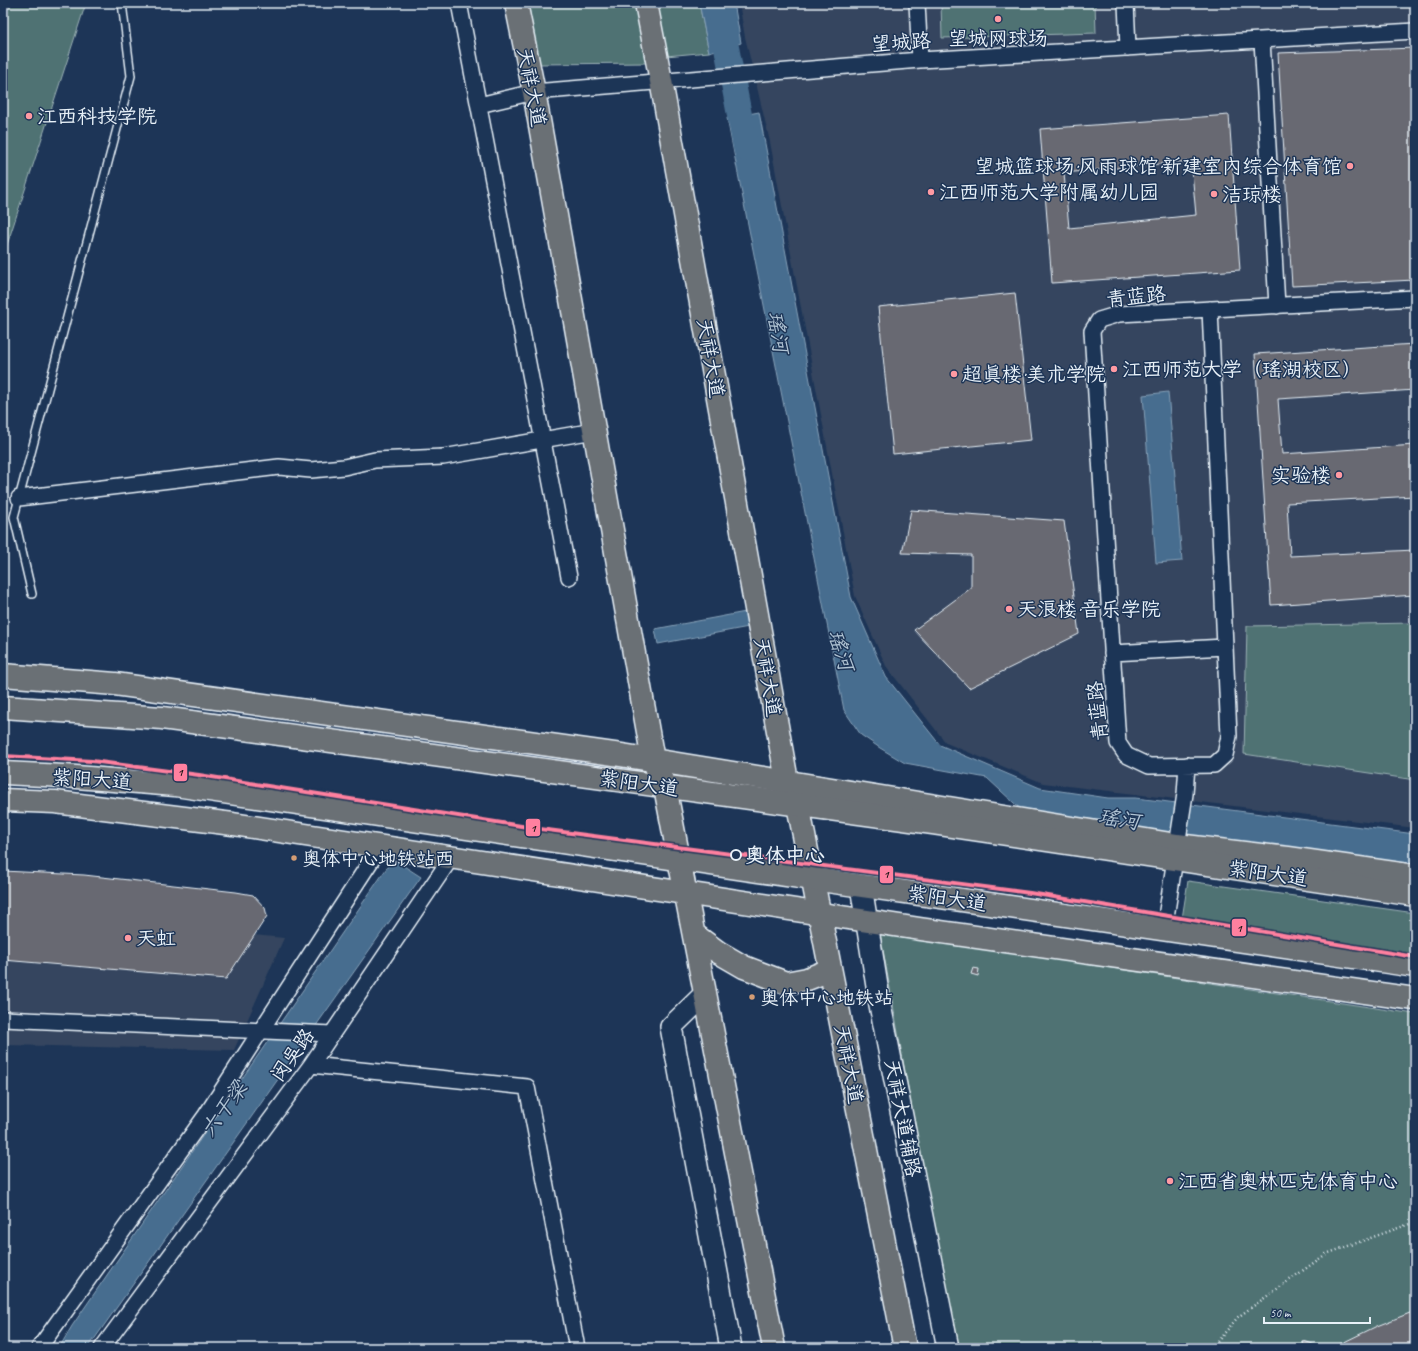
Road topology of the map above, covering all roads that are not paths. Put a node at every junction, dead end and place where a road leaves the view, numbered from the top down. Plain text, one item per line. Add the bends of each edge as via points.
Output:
1 (122, 3) edge
2 (459, 3) edge
3 (516, 3) edge
4 (646, 3) edge
5 (917, 3) edge
6 (1126, 3) edge
7 (1415, 31) edge
8 (1262, 40) junction
9 (1128, 48) junction
10 (920, 60) junction
11 (670, 81) junction
12 (534, 92) junction
13 (479, 105) junction
14 (1415, 298) edge
15 (1277, 306) junction
16 (1210, 309) junction
17 (594, 431) junction
18 (543, 440) junction
19 (19, 498) junction
20 (569, 577) dead end
21 (32, 594) dead end
22 (1225, 647) junction
23 (1112, 653) junction
24 (3, 675) edge
25 (3, 707) edge
26 (653, 760) junction
27 (1187, 765) junction
28 (3, 773) edge
29 (787, 781) junction
30 (665, 787) junction
31 (3, 800) edge
32 (798, 805) junction
33 (380, 847) junction
34 (1176, 852) junction
35 (451, 858) junction
36 (679, 860) junction
37 (1415, 876) edge
38 (813, 879) junction
39 (862, 886) junction
40 (685, 893) junction
41 (1415, 895) edge
42 (820, 914) junction
43 (867, 921) junction
44 (1164, 930) junction
45 (694, 935) junction
46 (1415, 966) edge
47 (830, 970) junction
48 (705, 994) junction
49 (1415, 999) edge
50 (3, 1019) edge
51 (260, 1031) junction
52 (332, 1034) junction
53 (311, 1065) junction
54 (39, 1348) edge
55 (102, 1348) edge
56 (577, 1348) edge
57 (731, 1348) edge
58 (774, 1348) edge
59 (905, 1348) edge
60 (948, 1348) edge

1 - 19 lane via 131,76
2 - 13 street
3 - 12 main road, 天祥大道
4 - 11 main road, 天祥大道
5 - 10 street
6 - 9 street
7 - 8 street, 望城路
8 - 9 street, 望城路
8 - 15 street
9 - 10 street, 望城路
10 - 11 street, 望城路
11 - 12 street, 望城路
11 - 29 main road, 天祥大道
12 - 13 street, 望城路
12 - 17 main road, 天祥大道
13 - 18 street
14 - 15 street, 青蓝路
15 - 16 street, 青蓝路
16 - 22 street, 青蓝路
16 - 23 street, 青蓝路 via 1119,314 1099,320 1092,331
17 - 18 street
17 - 26 main road, 天祥大道
18 - 19 street via 443,458 375,460 344,467 311,470 279,467
18 - 20 street
19 - 21 lane via 14,517
22 - 23 street
22 - 27 street, 青蓝路 via 1229,736 1225,755 1214,765
23 - 27 street, 青蓝路 via 1118,743 1126,755 1149,766
24 - 26 main road via 115,684
25 - 30 main road, 紫阳大道 via 162,718
26 - 29 main road
26 - 30 main road, 天祥大道
27 - 34 street
28 - 36 main road, 紫阳大道 via 176,785
29 - 32 main road, 天祥大道
29 - 34 main road
30 - 32 main road, 紫阳大道
30 - 36 main road, 天祥大道
31 - 33 main road via 62,803 233,824
32 - 34 main road, 紫阳大道
32 - 38 main road, 天祥大道
33 - 35 main road
33 - 51 street
34 - 37 main road via 1288,858
34 - 41 main road, 紫阳大道
34 - 44 street
35 - 40 main road
35 - 52 street, 闵吴路
36 - 38 main road, 紫阳大道
36 - 40 main road, 天祥大道
38 - 39 main road, 紫阳大道
38 - 42 main road, 天祥大道
39 - 43 main road, 天祥大道辅路
39 - 44 main road, 紫阳大道
40 - 42 main road
40 - 45 main road, 天祥大道
42 - 43 main road
42 - 47 main road, 天祥大道
43 - 49 main road
43 - 60 main road, 天祥大道辅路 via 880,1005
44 - 46 main road, 紫阳大道
45 - 47 main road via 744,967 786,983 807,979
45 - 48 main road, 天祥大道
47 - 59 main road, 天祥大道
48 - 57 main road via 671,1027
48 - 58 main road, 天祥大道
50 - 51 street
51 - 52 street
51 - 54 street via 206,1115
52 - 53 street, 闵吴路
53 - 55 street, 闵吴路
53 - 56 street via 527,1088

